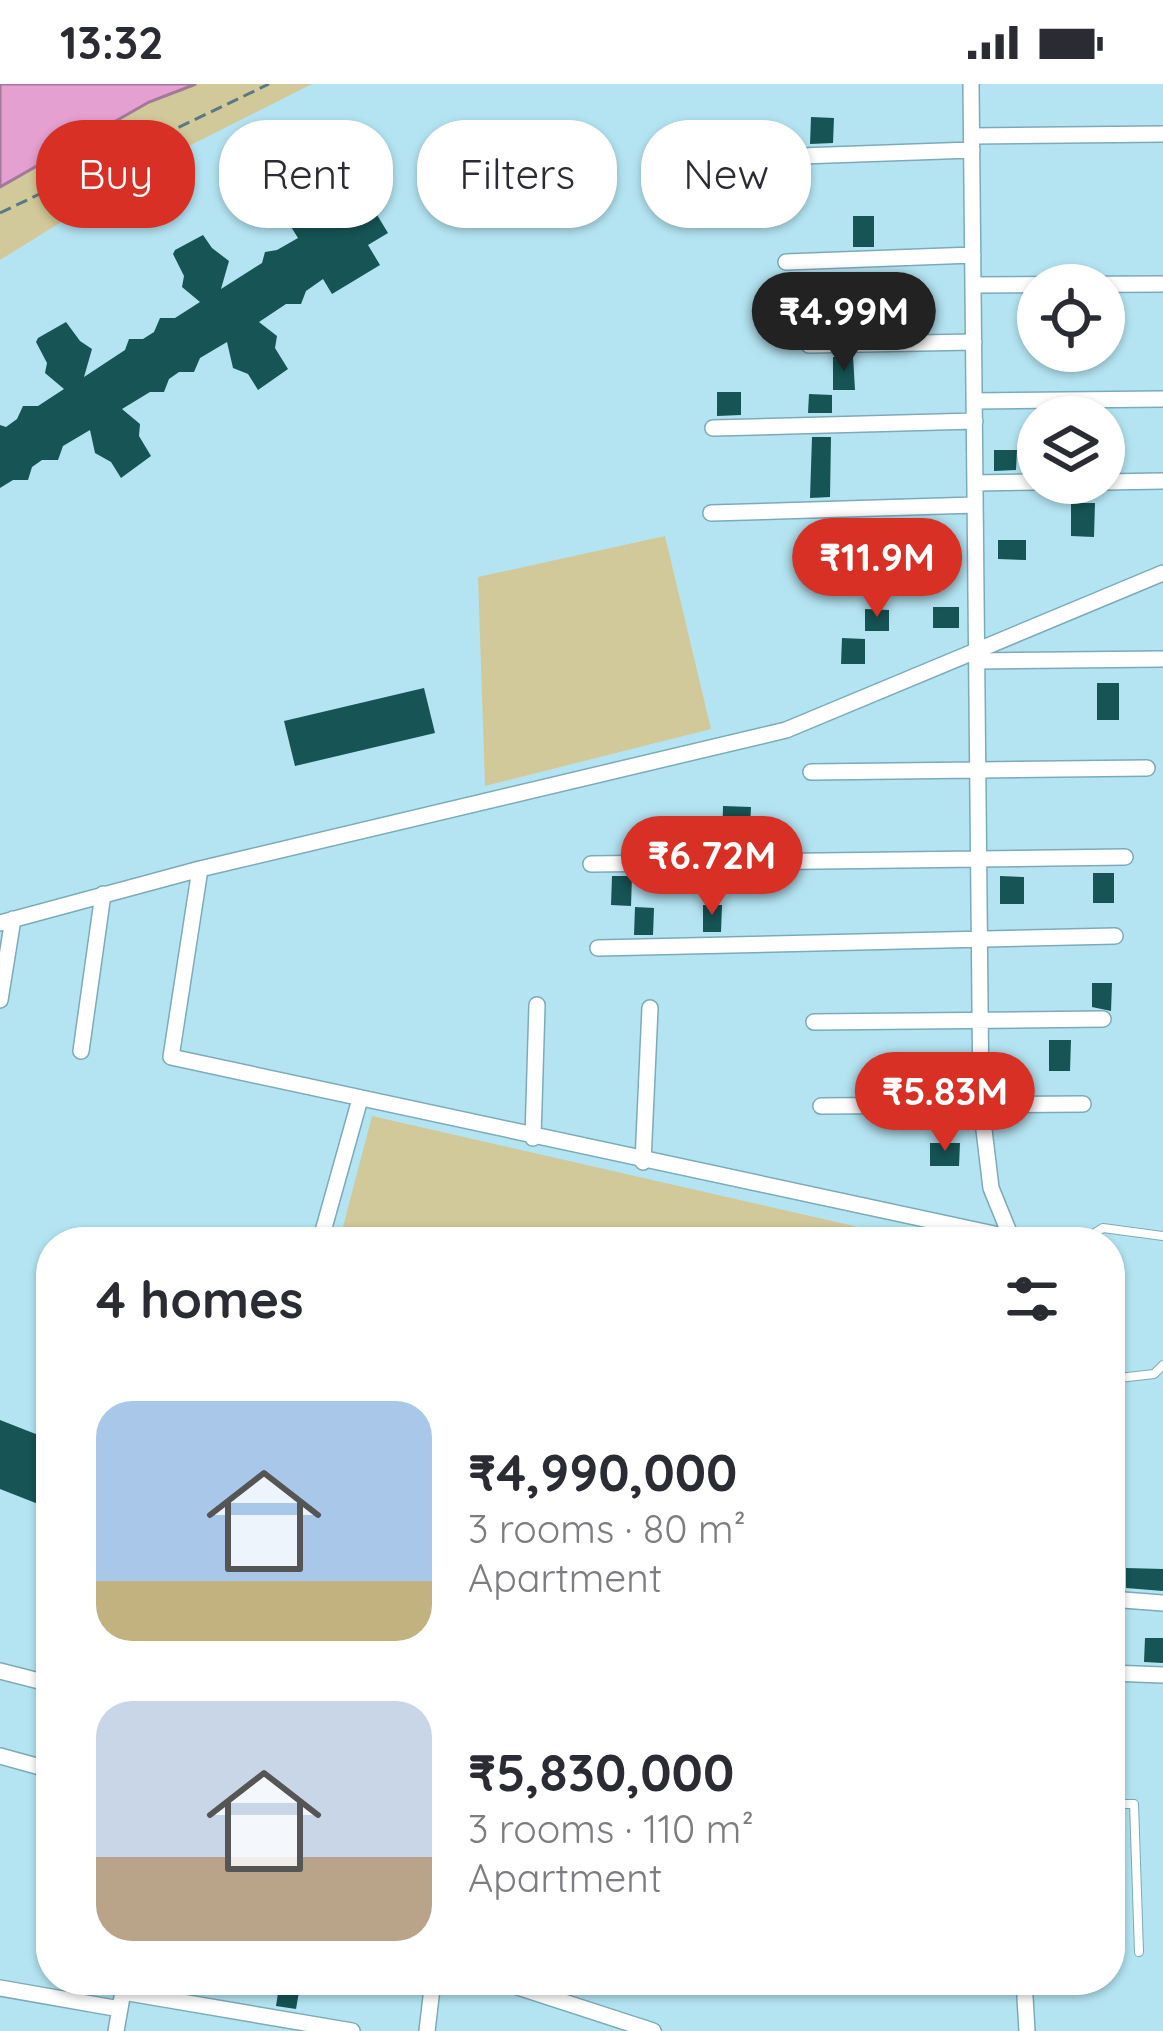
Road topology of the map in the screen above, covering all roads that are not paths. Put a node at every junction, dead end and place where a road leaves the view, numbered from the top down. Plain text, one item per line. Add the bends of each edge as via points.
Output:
1 (971, 84) edge
2 (1163, 134) edge
3 (972, 143) junction
4 (811, 155) edge
5 (973, 256) junction
6 (786, 262) dead end
7 (1163, 284) edge
8 (973, 285) junction
9 (974, 342) junction
10 (809, 345) dead end
11 (1163, 399) edge
12 (974, 400) junction
13 (975, 421) junction
14 (713, 428) dead end
15 (1163, 481) edge
16 (1017, 482) edge
17 (1125, 482) edge
18 (975, 483) junction
19 (975, 505) junction
20 (711, 513) dead end
21 (1163, 573) edge
22 (976, 654) junction
23 (1161, 658) edge
24 (1147, 768) dead end
25 (977, 770) junction
26 (811, 772) dead end
27 (1126, 857) dead end
28 (979, 858) junction
29 (591, 864) dead end
30 (200, 869) junction
31 (103, 894) junction
32 (7, 921) edge
33 (1115, 936) dead end
34 (979, 937) junction
35 (598, 948) dead end
36 (0, 1000) edge
37 (537, 1005) dead end
38 (650, 1008) dead end
39 (1103, 1019) dead end
40 (980, 1020) junction
41 (814, 1022) dead end
42 (81, 1051) dead end
43 (360, 1099) junction
44 (1083, 1104) dead end
45 (981, 1105) junction
46 (821, 1106) dead end
47 (532, 1138) junction
48 (643, 1162) junction
49 (324, 1227) edge
50 (950, 1227) edge
51 (1006, 1227) edge
52 (1125, 1231) edge
53 (1163, 1236) edge
54 (1163, 1366) edge
55 (1125, 1377) edge
56 (1125, 1600) edge
57 (1163, 1603) edge
58 (0, 1671) edge
59 (1125, 1674) edge
60 (1163, 1675) edge
61 (36, 1680) edge
62 (0, 1756) edge
63 (36, 1766) edge
64 (1125, 1804) edge
65 (1139, 1952) dead end
66 (0, 1988) edge
67 (36, 1990) edge
68 (122, 1995) edge
69 (128, 1995) edge
70 (431, 1995) edge
71 (542, 1995) edge
72 (1025, 1995) edge
73 (116, 2031) edge
74 (352, 2031) edge
75 (427, 2031) edge
76 (652, 2031) edge
77 (1027, 2031) edge

1 - 3 street
2 - 3 street
3 - 4 street
3 - 5 street
5 - 6 street
5 - 8 street
7 - 8 street
8 - 9 street
9 - 10 street
9 - 12 street
11 - 12 street
12 - 13 street
13 - 14 street
13 - 18 street
15 - 17 street
16 - 18 street
18 - 19 street
19 - 20 street
19 - 22 street
21 - 22 street
22 - 23 street
22 - 25 street
22 - 30 street via 785,730
24 - 25 street
25 - 26 street
25 - 28 street
27 - 28 street
28 - 29 street
28 - 34 street
30 - 31 street
30 - 43 street via 171,1057
31 - 32 street
31 - 42 street
32 - 36 street
33 - 34 street
34 - 35 street
34 - 40 street
37 - 47 street
38 - 48 street
39 - 40 street
40 - 41 street
40 - 45 street
43 - 47 street
43 - 49 street
44 - 45 street
45 - 46 street
45 - 51 street via 991,1189
47 - 48 street
48 - 50 street
52 - 53 lane
54 - 55 lane
56 - 57 street
58 - 61 street
59 - 60 street
62 - 63 street
64 - 65 lane via 1134,1804
66 - 67 street
68 - 73 street
69 - 74 street
70 - 75 street
71 - 76 street
72 - 77 street

